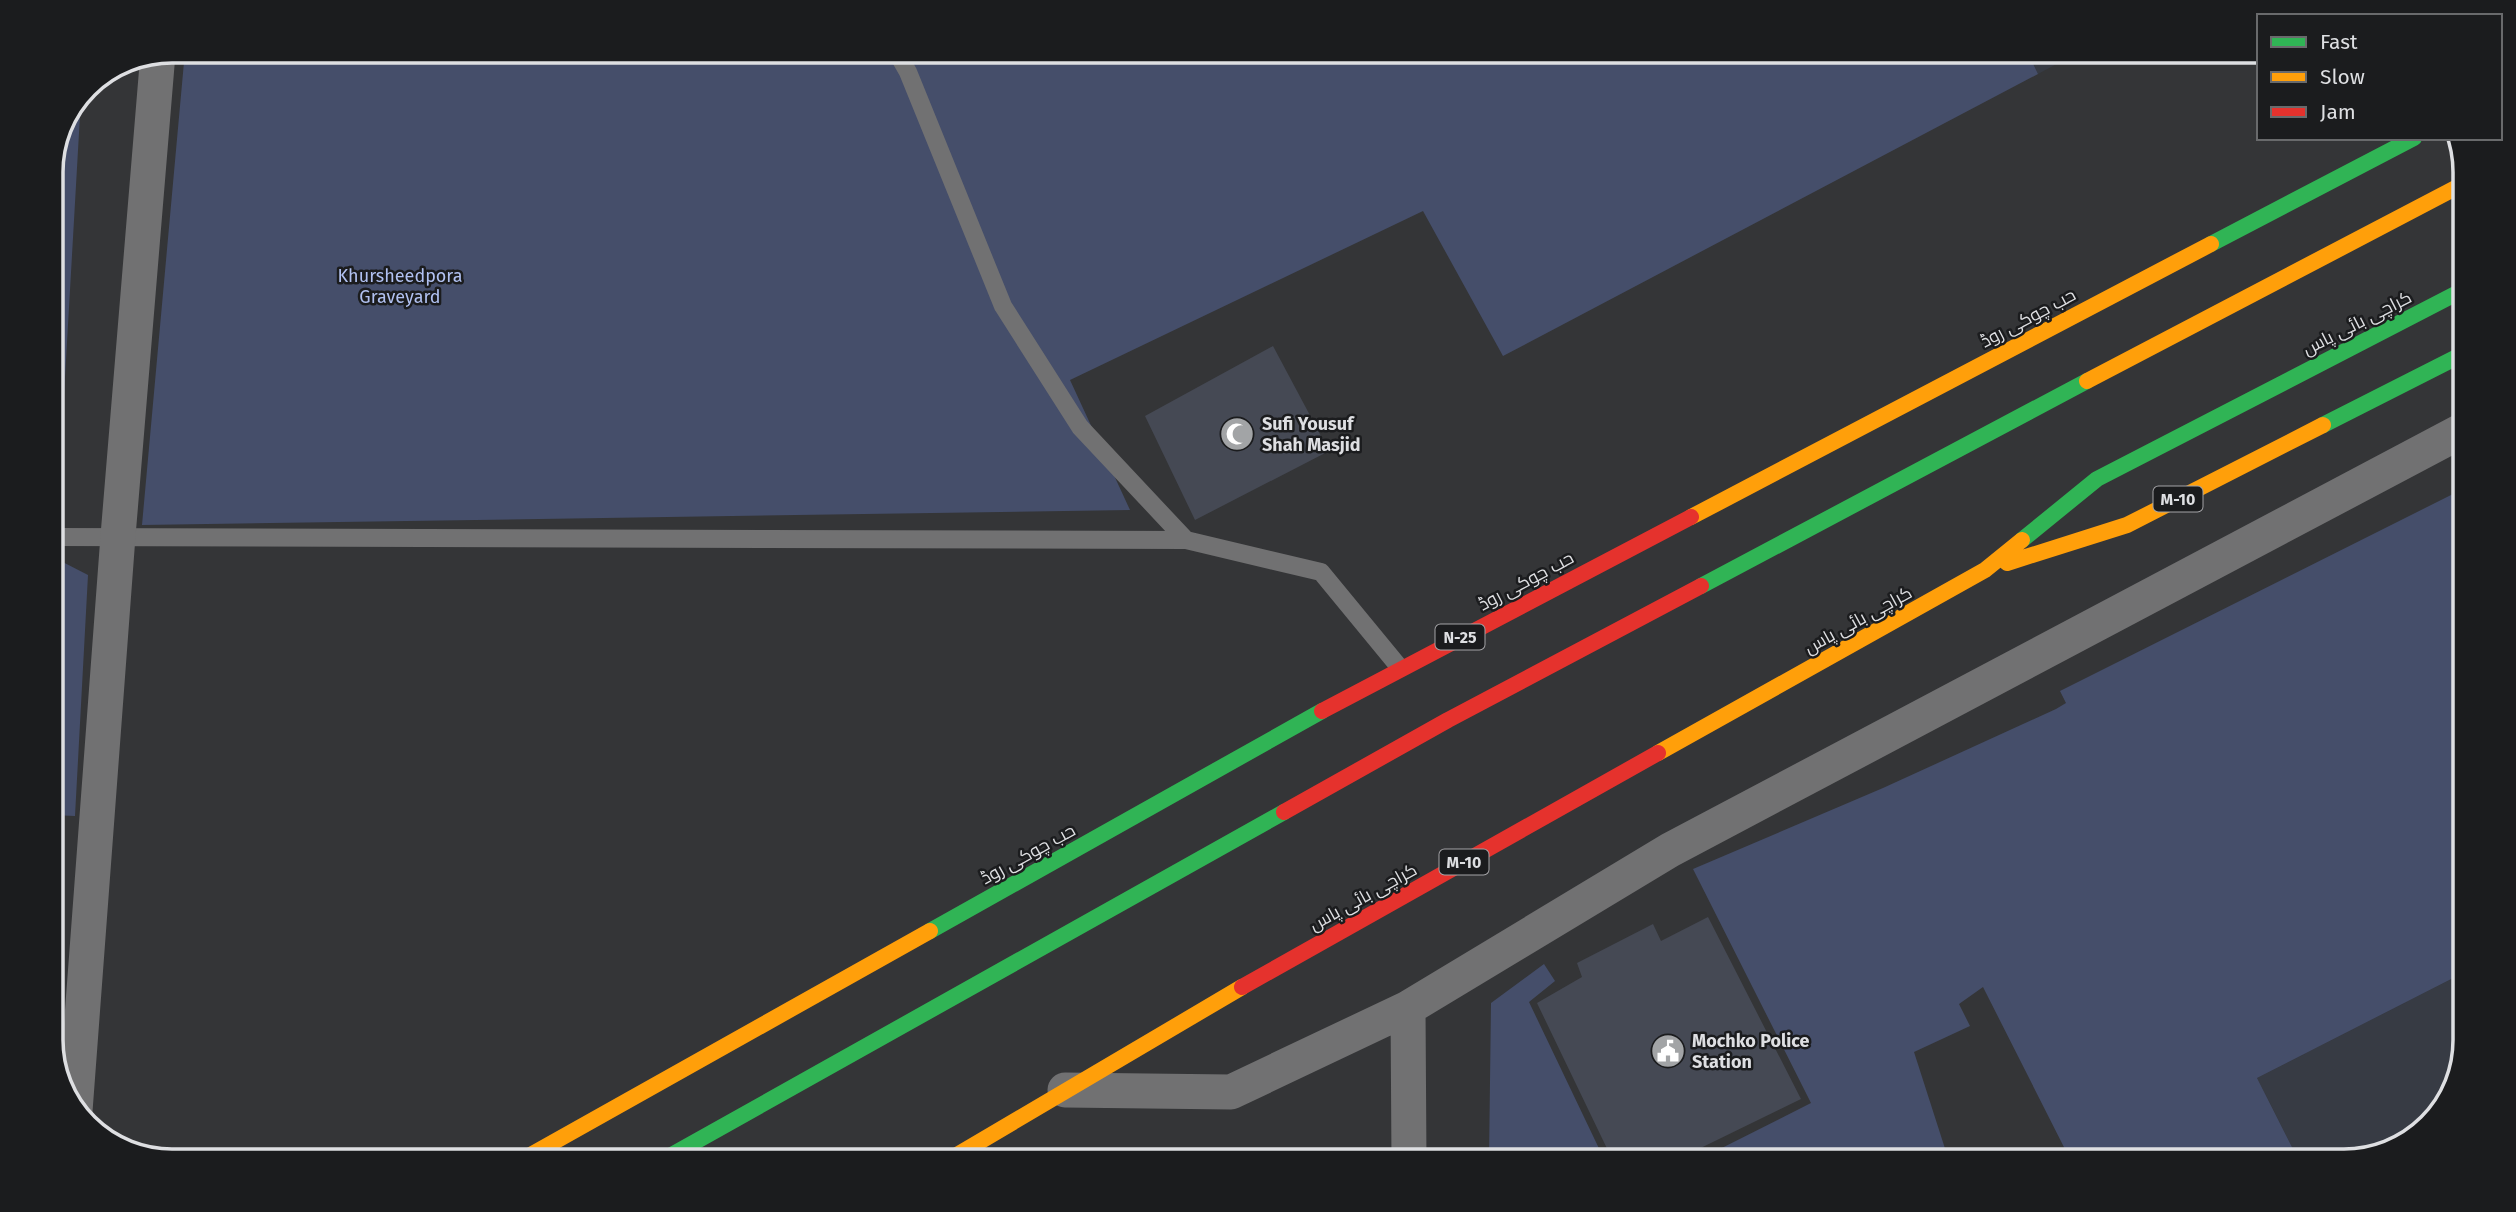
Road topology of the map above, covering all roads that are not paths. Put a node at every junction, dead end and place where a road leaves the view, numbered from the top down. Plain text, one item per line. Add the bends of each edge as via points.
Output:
1 (903, 63) edge
2 (157, 64) edge
3 (2409, 140) edge
4 (2453, 189) edge
5 (2453, 295) edge
6 (2453, 360) edge
7 (2453, 435) edge
8 (118, 536) junction
9 (63, 537) edge
10 (1186, 540) junction
11 (1985, 570) junction
12 (1400, 668) junction
13 (1408, 1008) junction
14 (1065, 1090) junction
15 (76, 1092) edge
16 (541, 1149) edge
17 (682, 1149) edge
18 (967, 1149) edge
19 (1409, 1149) edge

1 - 10 lane via 1003,306 1080,427
2 - 8 street
3 - 12 highway, حب چوکی روڈ / N-25
4 - 17 highway via 1448,720
5 - 11 highway, کراچی بائی پاس / M-10 via 2097,479
6 - 11 highway, کراچی بائی پاس / M-10 via 2127,525
7 - 13 street via 1670,850
8 - 9 lane
8 - 10 lane
8 - 15 street
10 - 12 lane via 1321,572
11 - 14 highway, کراچی بائی پاس / M-10
12 - 16 highway, حب چوکی روڈ / N-25
13 - 14 street via 1231,1092
13 - 19 street
14 - 18 highway, کراچی بائی پاس / M-10

